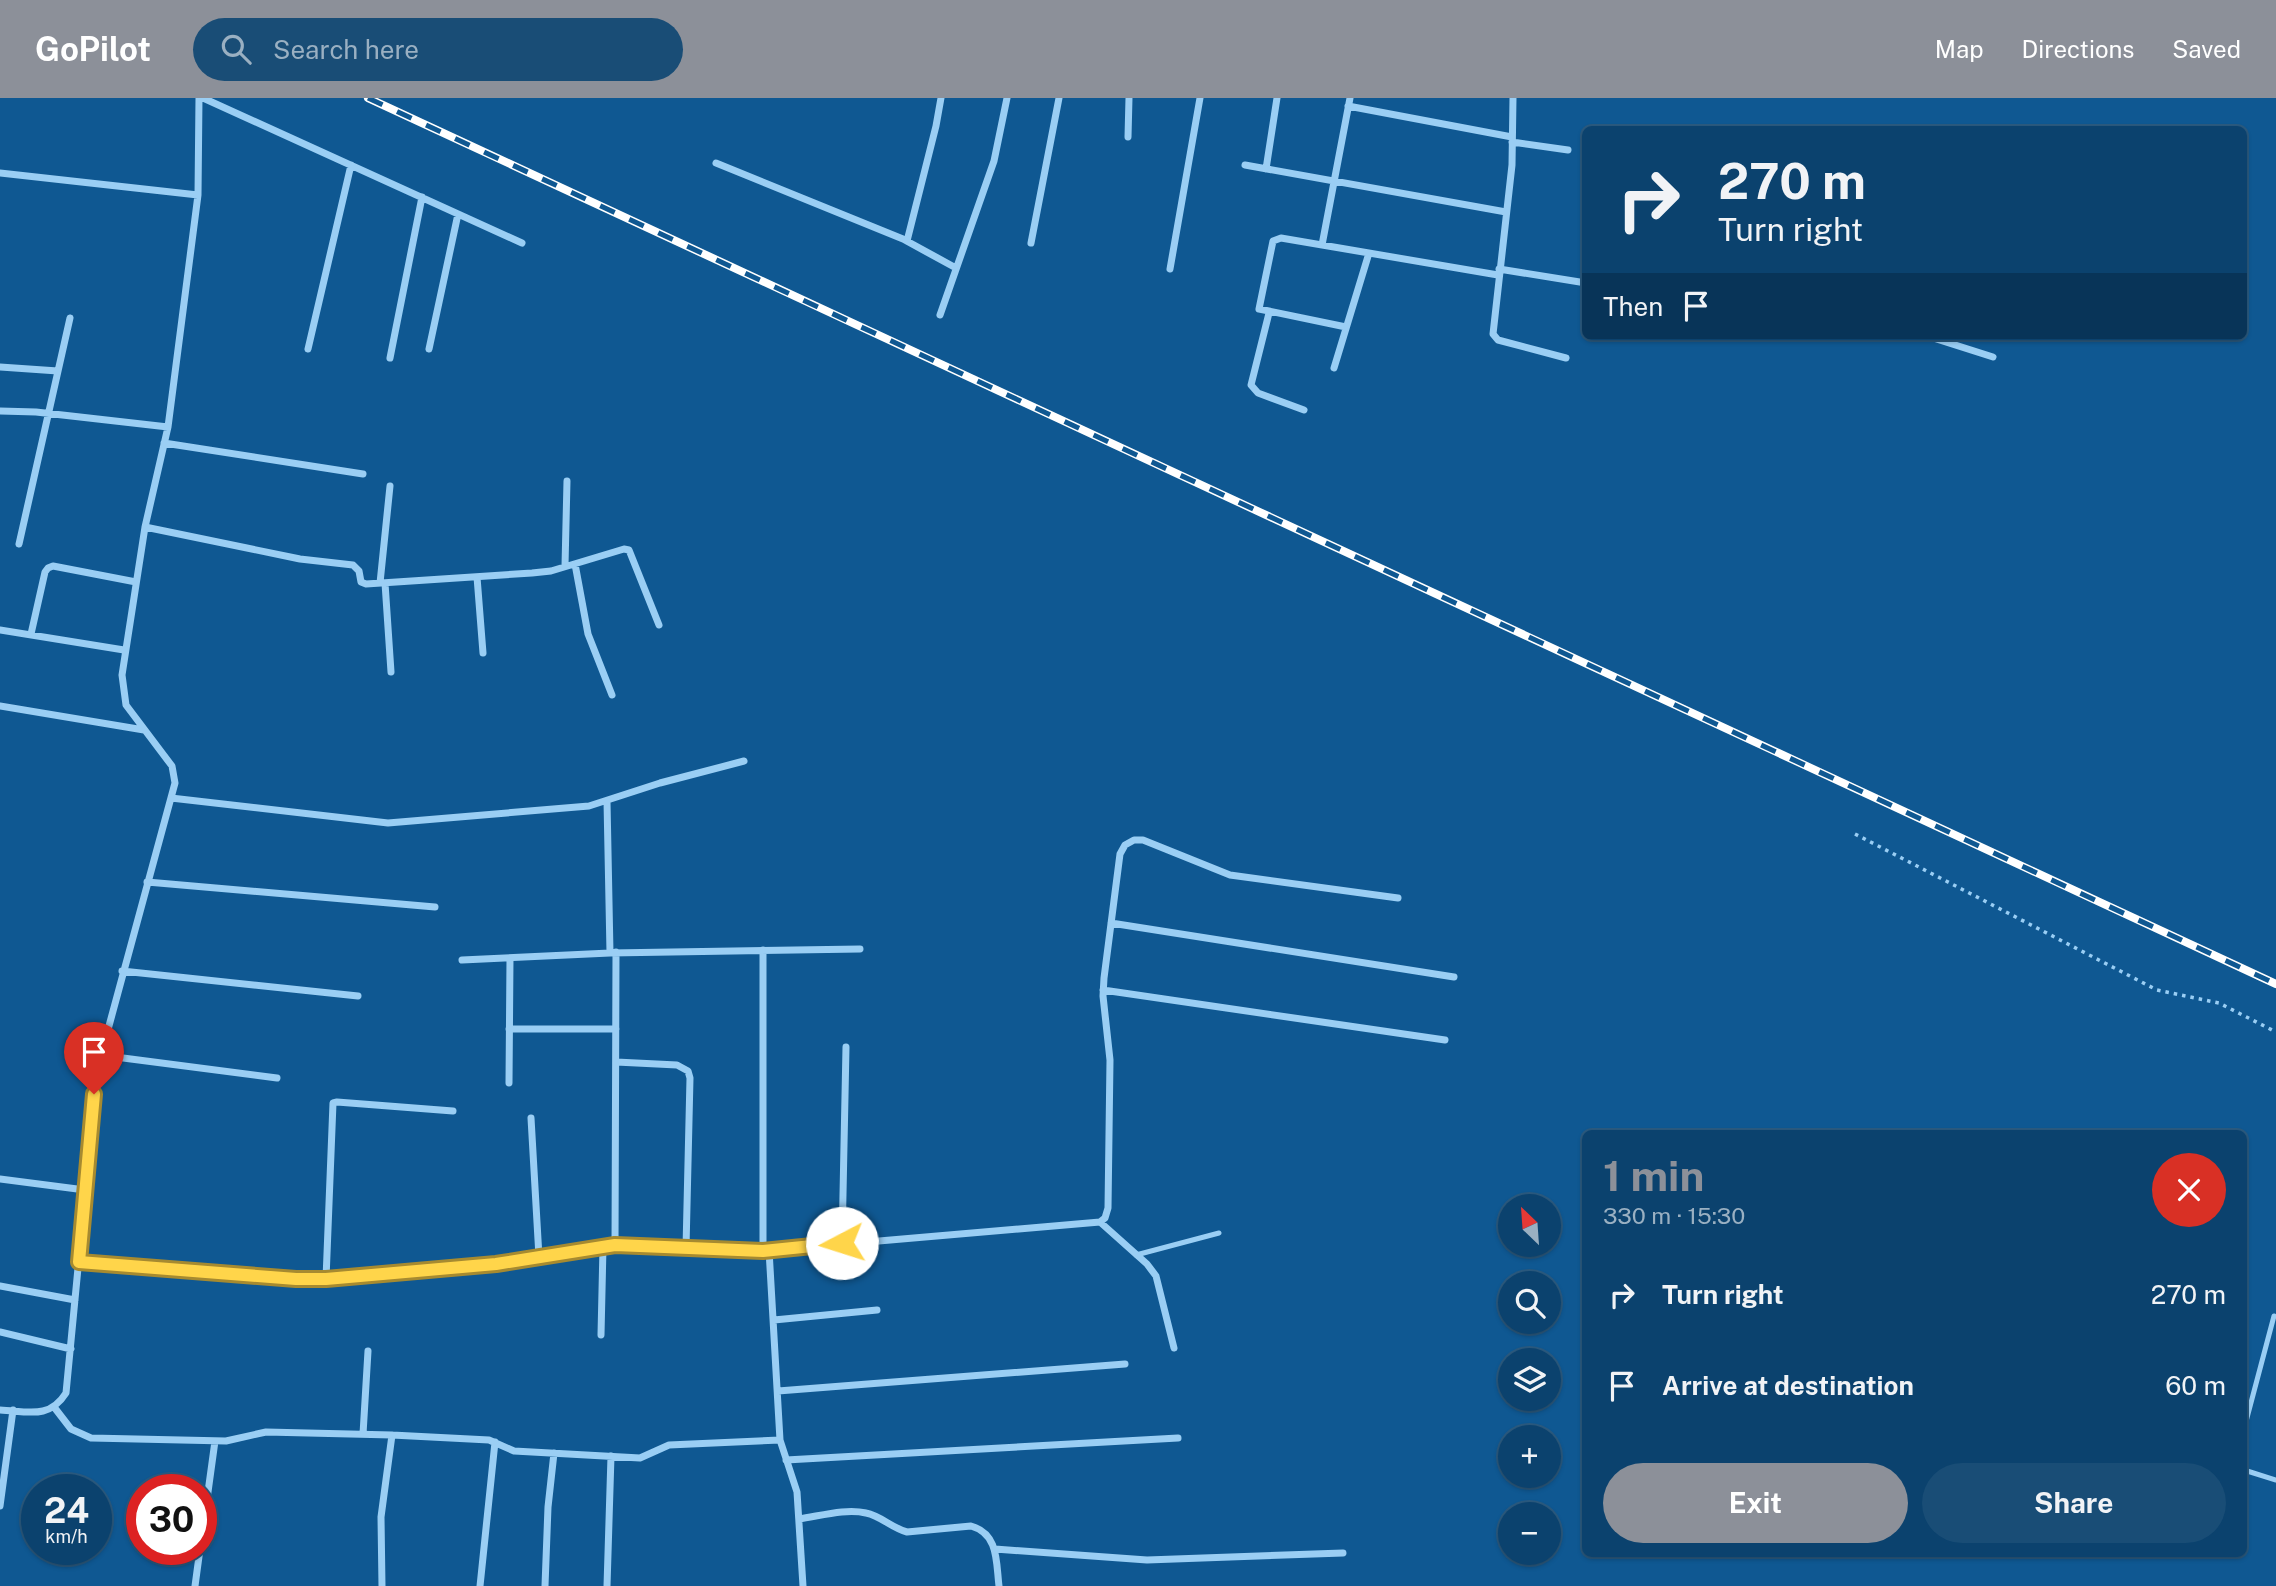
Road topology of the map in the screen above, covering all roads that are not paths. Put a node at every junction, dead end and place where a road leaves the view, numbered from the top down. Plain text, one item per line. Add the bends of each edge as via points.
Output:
1 (201, 98) edge
2 (941, 98) edge
3 (1007, 98) edge
4 (1059, 98) edge
5 (1129, 98) edge
6 (1200, 98) edge
7 (1277, 98) edge
8 (1513, 98) edge
9 (1349, 102) edge
10 (1128, 137) dead end
11 (1512, 139) junction
12 (1568, 150) dead end
13 (716, 163) dead end
14 (351, 165) junction
15 (1245, 165) dead end
16 (1266, 169) junction
17 (0, 173) edge
18 (1333, 181) junction
19 (198, 195) junction
20 (422, 197) junction
21 (1506, 212) junction
22 (458, 214) junction
23 (907, 241) junction
24 (522, 243) dead end
25 (1031, 243) dead end
26 (1322, 245) junction
27 (1369, 253) junction
28 (956, 268) junction
29 (1170, 269) dead end
30 (1499, 272) junction
31 (1582, 282) edge
32 (1269, 313) junction
33 (940, 315) dead end
34 (70, 318) dead end
35 (1346, 327) junction
36 (1940, 340) edge
37 (308, 349) dead end
38 (429, 349) dead end
39 (1993, 357) dead end
40 (390, 358) dead end
41 (1566, 358) dead end
42 (0, 367) edge
43 (1334, 368) dead end
44 (58, 371) junction
45 (1304, 410) dead end
46 (0, 411) edge
47 (48, 414) junction
48 (168, 427) junction
49 (164, 443) junction
50 (363, 474) dead end
51 (567, 481) dead end
52 (390, 486) dead end
53 (145, 527) junction
54 (19, 544) dead end
55 (575, 564) junction
56 (565, 566) junction
57 (477, 577) junction
58 (136, 582) junction
59 (383, 583) junction
60 (659, 625) dead end
61 (0, 630) edge
62 (31, 634) junction
63 (124, 650) junction
64 (483, 653) dead end
65 (391, 672) dead end
66 (611, 695) dead end
67 (0, 706) edge
68 (144, 730) junction
69 (744, 761) dead end
70 (171, 798) junction
71 (607, 801) junction
72 (147, 882) junction
73 (1398, 898) dead end
74 (435, 907) dead end
75 (1111, 923) junction
76 (860, 949) dead end
77 (763, 950) junction
78 (613, 953) junction
79 (510, 958) junction
80 (463, 960) dead end
81 (122, 971) junction
82 (1454, 977) dead end
83 (1103, 990) junction
84 (358, 996) dead end
85 (509, 1029) junction
86 (616, 1029) junction
87 (1445, 1040) dead end
88 (846, 1047) dead end
89 (100, 1055) junction
90 (616, 1062) junction
91 (277, 1078) dead end
92 (509, 1083) dead end
93 (453, 1111) dead end
94 (531, 1118) dead end
95 (0, 1179) edge
96 (85, 1190) junction
97 (1100, 1222) junction
98 (1219, 1233) dead end
99 (842, 1243) junction
100 (615, 1245) junction
101 (603, 1247) junction
102 (686, 1248) junction
103 (766, 1250) junction
104 (1136, 1255) junction
105 (539, 1257) junction
106 (79, 1262) junction
107 (326, 1279) junction
108 (0, 1286) edge
109 (75, 1300) junction
110 (877, 1310) dead end
111 (2274, 1316) dead end
112 (774, 1320) junction
113 (0, 1332) edge
114 (601, 1335) dead end
115 (1174, 1348) dead end
116 (71, 1349) junction
117 (368, 1351) dead end
118 (1125, 1364) dead end
119 (778, 1391) junction
120 (54, 1407) junction
121 (0, 1410) edge
122 (13, 1410) junction
123 (2247, 1418) edge
124 (363, 1434) junction
125 (392, 1435) junction
126 (1178, 1438) dead end
127 (780, 1440) junction
128 (215, 1441) junction
129 (495, 1442) junction
130 (554, 1453) junction
131 (611, 1456) junction
132 (786, 1460) junction
133 (2247, 1471) edge
134 (210, 1474) edge
135 (2276, 1480) edge
136 (0, 1506) edge
137 (799, 1519) junction
138 (995, 1549) junction
139 (1343, 1553) dead end
140 (198, 1565) edge
141 (195, 1586) edge
142 (382, 1586) edge
143 (480, 1586) edge
144 (545, 1586) edge
145 (607, 1586) edge
146 (803, 1586) edge
147 (999, 1586) edge

1 - 14 street
1 - 19 street
2 - 23 street
3 - 28 street via 993,161
4 - 25 street
5 - 10 street
6 - 29 street
7 - 16 street
8 - 11 street
9 - 11 street
9 - 18 street
11 - 12 street
11 - 21 street
13 - 23 street
14 - 20 street
14 - 37 street
15 - 16 street
16 - 18 street
17 - 19 street
18 - 21 street
18 - 26 street
19 - 48 street
20 - 22 street
20 - 40 street
21 - 30 street
22 - 24 street
22 - 38 street
23 - 28 street
26 - 27 street
26 - 32 street via 1281,238 1273,241 1259,306
27 - 30 street
27 - 35 street
28 - 33 street
30 - 31 street
30 - 41 street via 1495,337
32 - 35 street
32 - 45 street via 1251,385 1258,393
34 - 44 street
35 - 43 street
36 - 39 street
42 - 44 street
44 - 47 street
46 - 47 street
47 - 48 street
47 - 54 street
48 - 49 street
49 - 50 street
49 - 53 street
51 - 56 street
52 - 59 street
53 - 58 street
53 - 59 street via 300,559 353,565 361,582
55 - 56 street
55 - 60 street via 629,550
55 - 66 street via 588,634
56 - 57 street
57 - 59 street
57 - 64 street
58 - 62 street via 48,568
58 - 63 street
59 - 65 street
61 - 62 street
62 - 63 street
63 - 68 street via 126,705
67 - 68 street
68 - 70 street via 172,766 175,783
69 - 71 street
70 - 71 street via 388,823 572,809
70 - 72 street
71 - 78 street
72 - 74 street
72 - 81 street
73 - 75 street via 1230,875 1152,842 1134,841 1120,854
75 - 82 street
75 - 83 street
76 - 77 street
77 - 78 street
77 - 103 street
78 - 79 street
78 - 86 street
79 - 80 street
79 - 85 street
81 - 84 street
81 - 89 street
83 - 87 street
83 - 97 street via 1110,1060 1109,1168 1108,1208
85 - 86 street
85 - 92 street
86 - 90 street
88 - 99 street
89 - 91 street
89 - 96 street
90 - 100 street
90 - 102 street via 677,1065 688,1071
93 - 107 street via 333,1103
94 - 105 street
95 - 96 street
96 - 106 street
97 - 99 street
97 - 104 street
98 - 104 lane
99 - 103 street
100 - 101 street
100 - 102 street
101 - 105 street
101 - 114 street
102 - 103 street
103 - 112 street
104 - 115 street via 1156,1276
105 - 107 street
106 - 107 street
106 - 109 street
108 - 109 street
109 - 116 street
110 - 112 street
111 - 123 lane
112 - 119 street
113 - 116 street
116 - 120 street via 66,1393
117 - 124 street
118 - 119 street
119 - 127 street
120 - 122 street via 33,1413
120 - 128 street via 71,1429 91,1438
121 - 122 street
122 - 136 street
124 - 125 street
124 - 128 street via 266,1432
125 - 129 street
125 - 142 street via 381,1517
126 - 132 street
127 - 131 street via 669,1445 640,1458
127 - 132 street
128 - 134 street
129 - 130 street via 514,1451
129 - 143 street
130 - 131 street
130 - 144 street
131 - 145 street
132 - 137 street via 797,1492
133 - 135 lane
137 - 138 street via 856,1512 907,1532 971,1526 990,1537
137 - 146 street
138 - 139 street via 1147,1560
138 - 147 street
140 - 141 street

